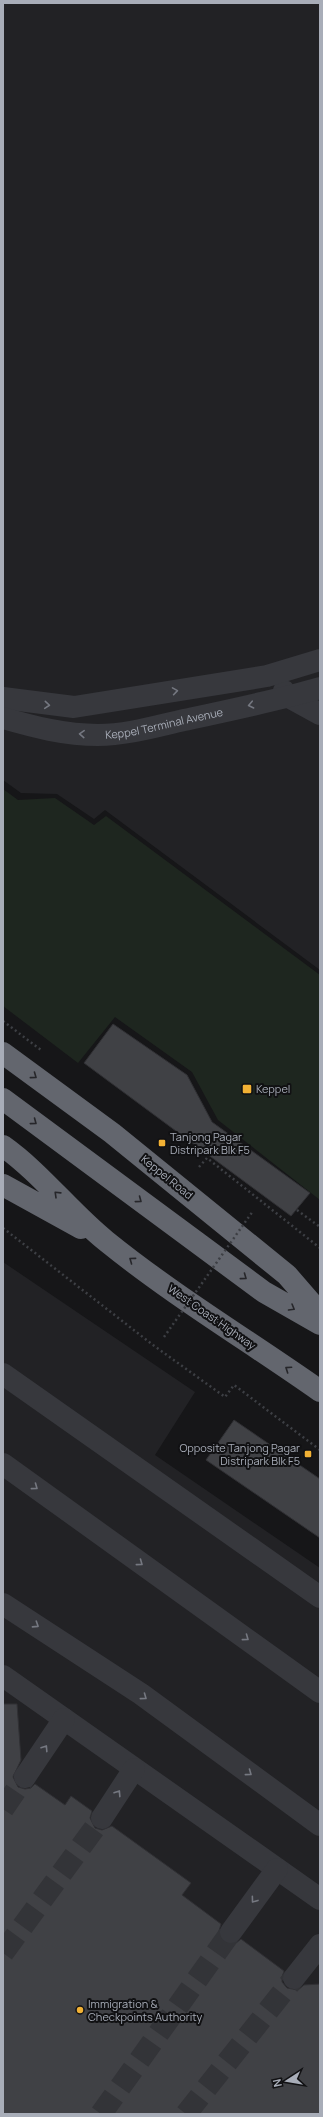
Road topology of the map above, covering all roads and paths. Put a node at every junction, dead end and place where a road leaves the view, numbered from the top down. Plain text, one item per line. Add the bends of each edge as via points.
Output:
1 (316, 666) edge
2 (268, 676) junction
3 (320, 688) edge
4 (289, 697) junction
5 (3, 698) edge
6 (320, 714) edge
7 (3, 718) edge
8 (3, 1053) edge
9 (3, 1099) edge
10 (3, 1146) edge
11 (199, 1167) dead end
12 (3, 1185) edge
13 (297, 1210) dead end
14 (254, 1211) dead end
15 (320, 1227) edge
16 (3, 1228) edge
17 (105, 1240) junction
18 (320, 1248) edge
19 (320, 1313) edge
20 (320, 1324) edge
21 (164, 1337) dead end
22 (3, 1374) edge
23 (320, 1391) edge
24 (320, 1450) edge
25 (3, 1464) edge
26 (320, 1597) edge
27 (3, 1604) edge
28 (3, 1676) edge
29 (320, 1692) edge
30 (64, 1719) junction
31 (134, 1769) junction
32 (25, 1777) tunnel mouth
33 (102, 1818) tunnel mouth
34 (320, 1825) edge
35 (277, 1869) junction
36 (320, 1899) edge
37 (231, 1932) tunnel mouth
38 (320, 1945) edge
39 (294, 1978) tunnel mouth

1 - 2 lane
2 - 4 lane
5 -> 2 lane via 74,707
3 - 4 lane, Keppel Terminal Avenue
4 - 6 lane
4 -> 7 lane, Keppel Terminal Avenue via 136,730 100,735 26,726
8 -> 19 highway, Keppel Road via 112,1133 287,1275
9 -> 20 highway via 264,1292
17 -> 10 highway via 20,1158
11 - 18 path via 207,1158
12 - 17 highway
13 - 15 path
14 - 21 path, bridge
16 - 24 path via 153,1345 226,1397 234,1385
23 -> 17 highway, West Coast Highway via 229,1330
22 - 26 lane
25 -> 29 lane
27 -> 34 lane via 141,1694
28 - 30 lane
30 - 31 lane
32 -> 30 lane
33 -> 31 lane
31 - 35 lane
35 - 36 lane
35 -> 37 lane
38 - 39 lane

